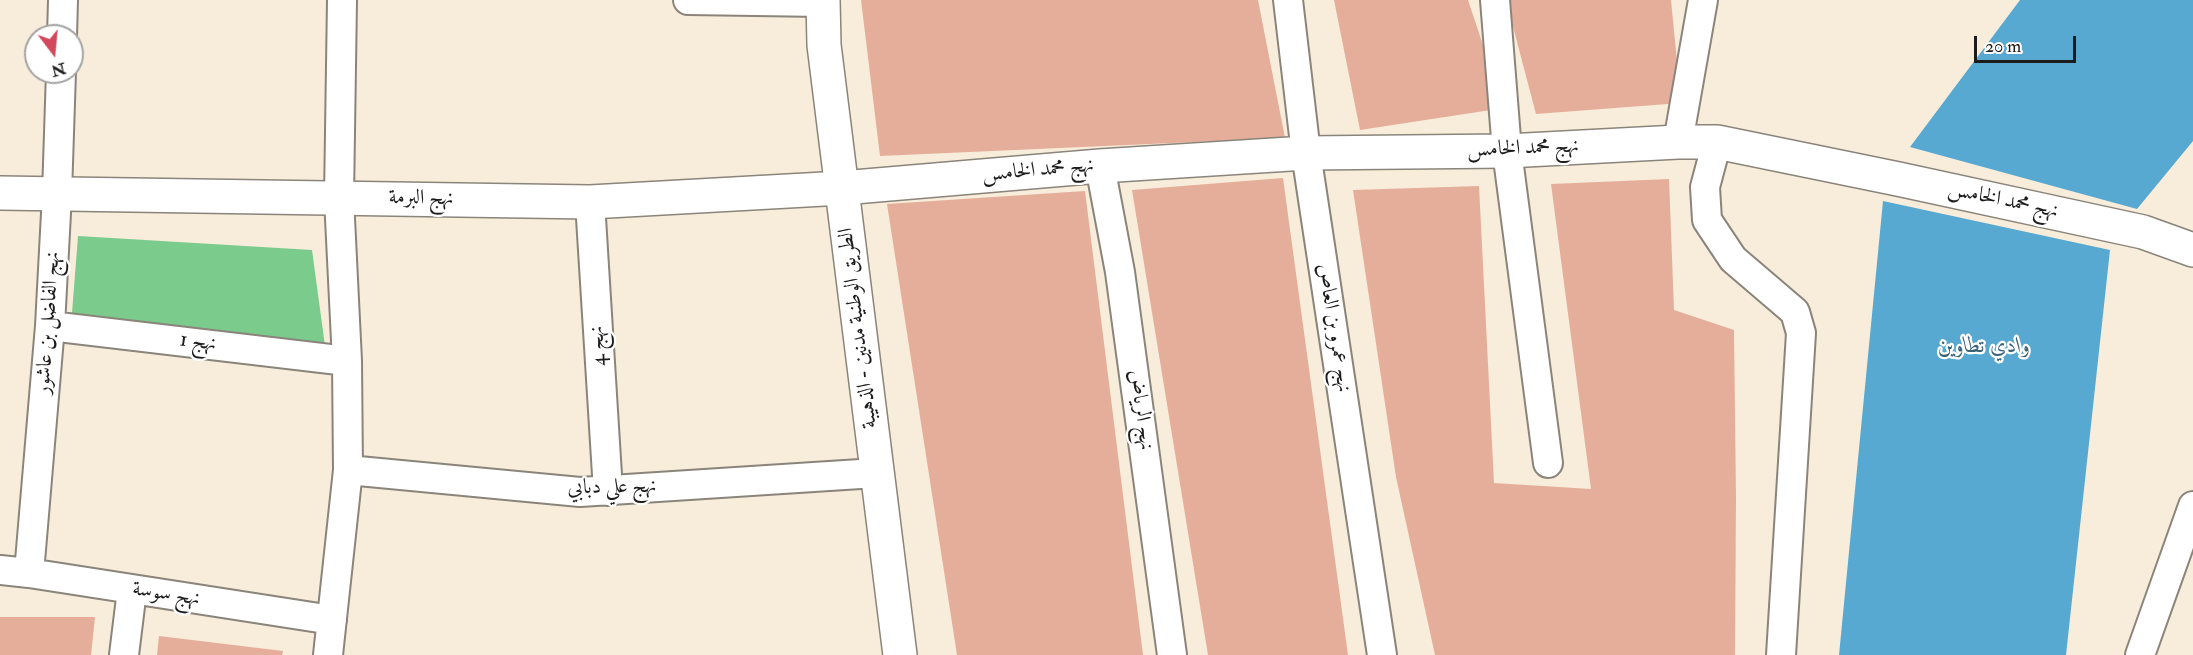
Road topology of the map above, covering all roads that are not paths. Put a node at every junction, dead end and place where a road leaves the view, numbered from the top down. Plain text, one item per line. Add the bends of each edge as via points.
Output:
1 (63, 0) edge
2 (342, 0) edge
3 (688, 0) edge
4 (1288, 0) edge
5 (1495, 0) edge
6 (1703, 0) edge
7 (823, 1) edge
8 (62, 24) edge
9 (61, 84) edge
10 (1678, 142) junction
11 (1717, 142) junction
12 (1507, 151) junction
13 (1306, 153) junction
14 (1100, 166) junction
15 (842, 188) junction
16 (0, 193) edge
17 (57, 194) junction
18 (339, 198) junction
19 (590, 202) junction
20 (2193, 250) edge
21 (50, 326) junction
22 (347, 361) junction
23 (1548, 463) dead end
24 (348, 470) junction
25 (876, 473) junction
26 (608, 491) junction
27 (2193, 506) edge
28 (0, 570) edge
29 (29, 573) junction
30 (132, 590) junction
31 (332, 620) junction
32 (124, 655) edge
33 (328, 655) edge
34 (900, 655) edge
35 (1172, 655) edge
36 (1382, 655) edge
37 (1781, 655) edge
38 (2140, 655) edge

1 - 8 street
2 - 18 street
3 - 7 street
4 - 13 street, نهج عمرو بن العاص
5 - 12 street
6 - 10 street
7 - 15 street, الطريق الوطنية مدنين - الذهيبة via 824,45
9 - 17 street, نهج الفاضل بن عاشور
10 - 11 street, نهج محمد الخامس
10 - 12 street, نهج محمد الخامس
11 - 20 street, نهج محمد الخامس via 2143,232
11 - 37 street via 1705,187 1707,220 1733,259 1795,312 1801,333
12 - 13 street, نهج محمد الخامس
12 - 23 street
13 - 14 street, نهج محمد الخامس
13 - 36 street, نهج عمرو بن العاص
14 - 15 street, نهج محمد الخامس
14 - 35 street, نهج الرياض via 1120,272
15 - 19 street, نهج البرمة
15 - 25 street, الطريق الوطنية مدنين - الذهيبة
16 - 17 street, نهج البرمة
17 - 18 street, نهج البرمة
17 - 21 street, نهج الفاضل بن عاشور
18 - 19 street, نهج البرمة
18 - 22 street
19 - 26 street, نهج 4
21 - 22 street, نهج 1
21 - 29 street, نهج الفاضل بن عاشور
22 - 24 street
24 - 26 street, نهج علي دبابي via 580,492
24 - 31 street
25 - 26 street, نهج علي دبابي
25 - 34 street, الطريق الوطنية مدنين - الذهيبة
27 - 38 street
28 - 29 street, نهج سوسة
29 - 30 street, نهج سوسة
30 - 31 street, نهج سوسة
30 - 32 street
31 - 33 street

